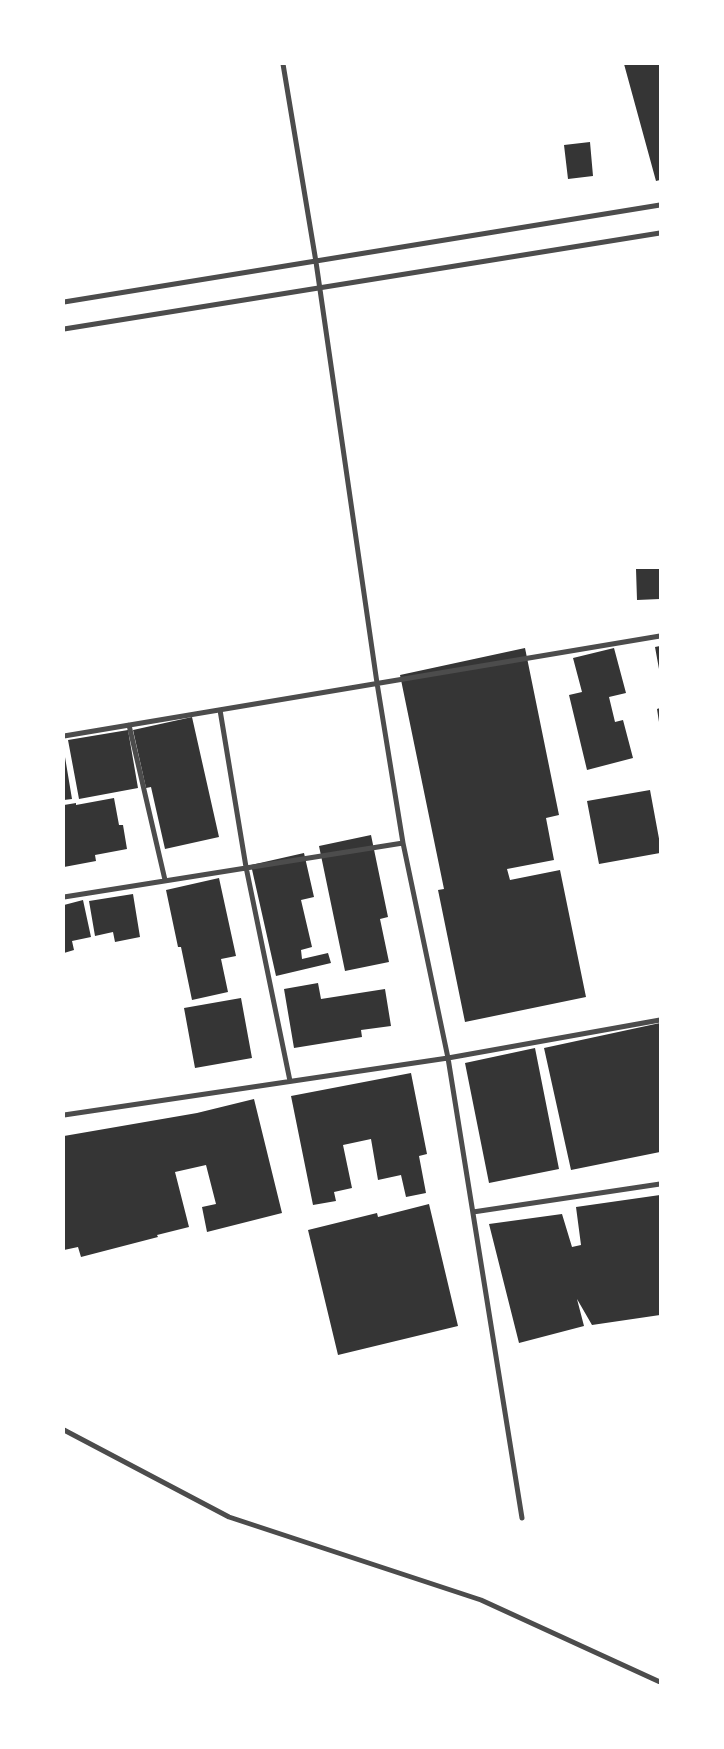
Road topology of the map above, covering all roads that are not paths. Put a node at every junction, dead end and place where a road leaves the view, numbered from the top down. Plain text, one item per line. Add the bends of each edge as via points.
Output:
1 (282, 64) edge
2 (660, 205) edge
3 (660, 233) edge
4 (316, 262) junction
5 (319, 288) junction
6 (64, 302) edge
7 (64, 329) edge
8 (660, 636) edge
9 (377, 683) junction
10 (220, 710) junction
11 (128, 725) junction
12 (64, 736) edge
13 (403, 843) junction
14 (246, 867) junction
15 (165, 880) junction
16 (64, 897) edge
17 (660, 1020) edge
18 (448, 1058) junction
19 (290, 1081) junction
20 (64, 1116) edge
21 (660, 1184) edge
22 (473, 1212) junction
23 (64, 1430) edge
24 (522, 1518) dead end
25 (660, 1682) edge

1 - 4 street
2 - 4 street
3 - 5 street
4 - 5 street
4 - 6 street
5 - 7 street
5 - 9 street
8 - 9 street
9 - 10 street
9 - 13 street
10 - 11 street
10 - 14 street
11 - 12 street
11 - 15 street
13 - 14 street
13 - 18 street
14 - 15 street
14 - 19 street
15 - 16 street
17 - 18 street
18 - 19 street
18 - 22 street
19 - 20 street
21 - 22 street
22 - 24 street
23 - 25 street via 229,1518 480,1600

